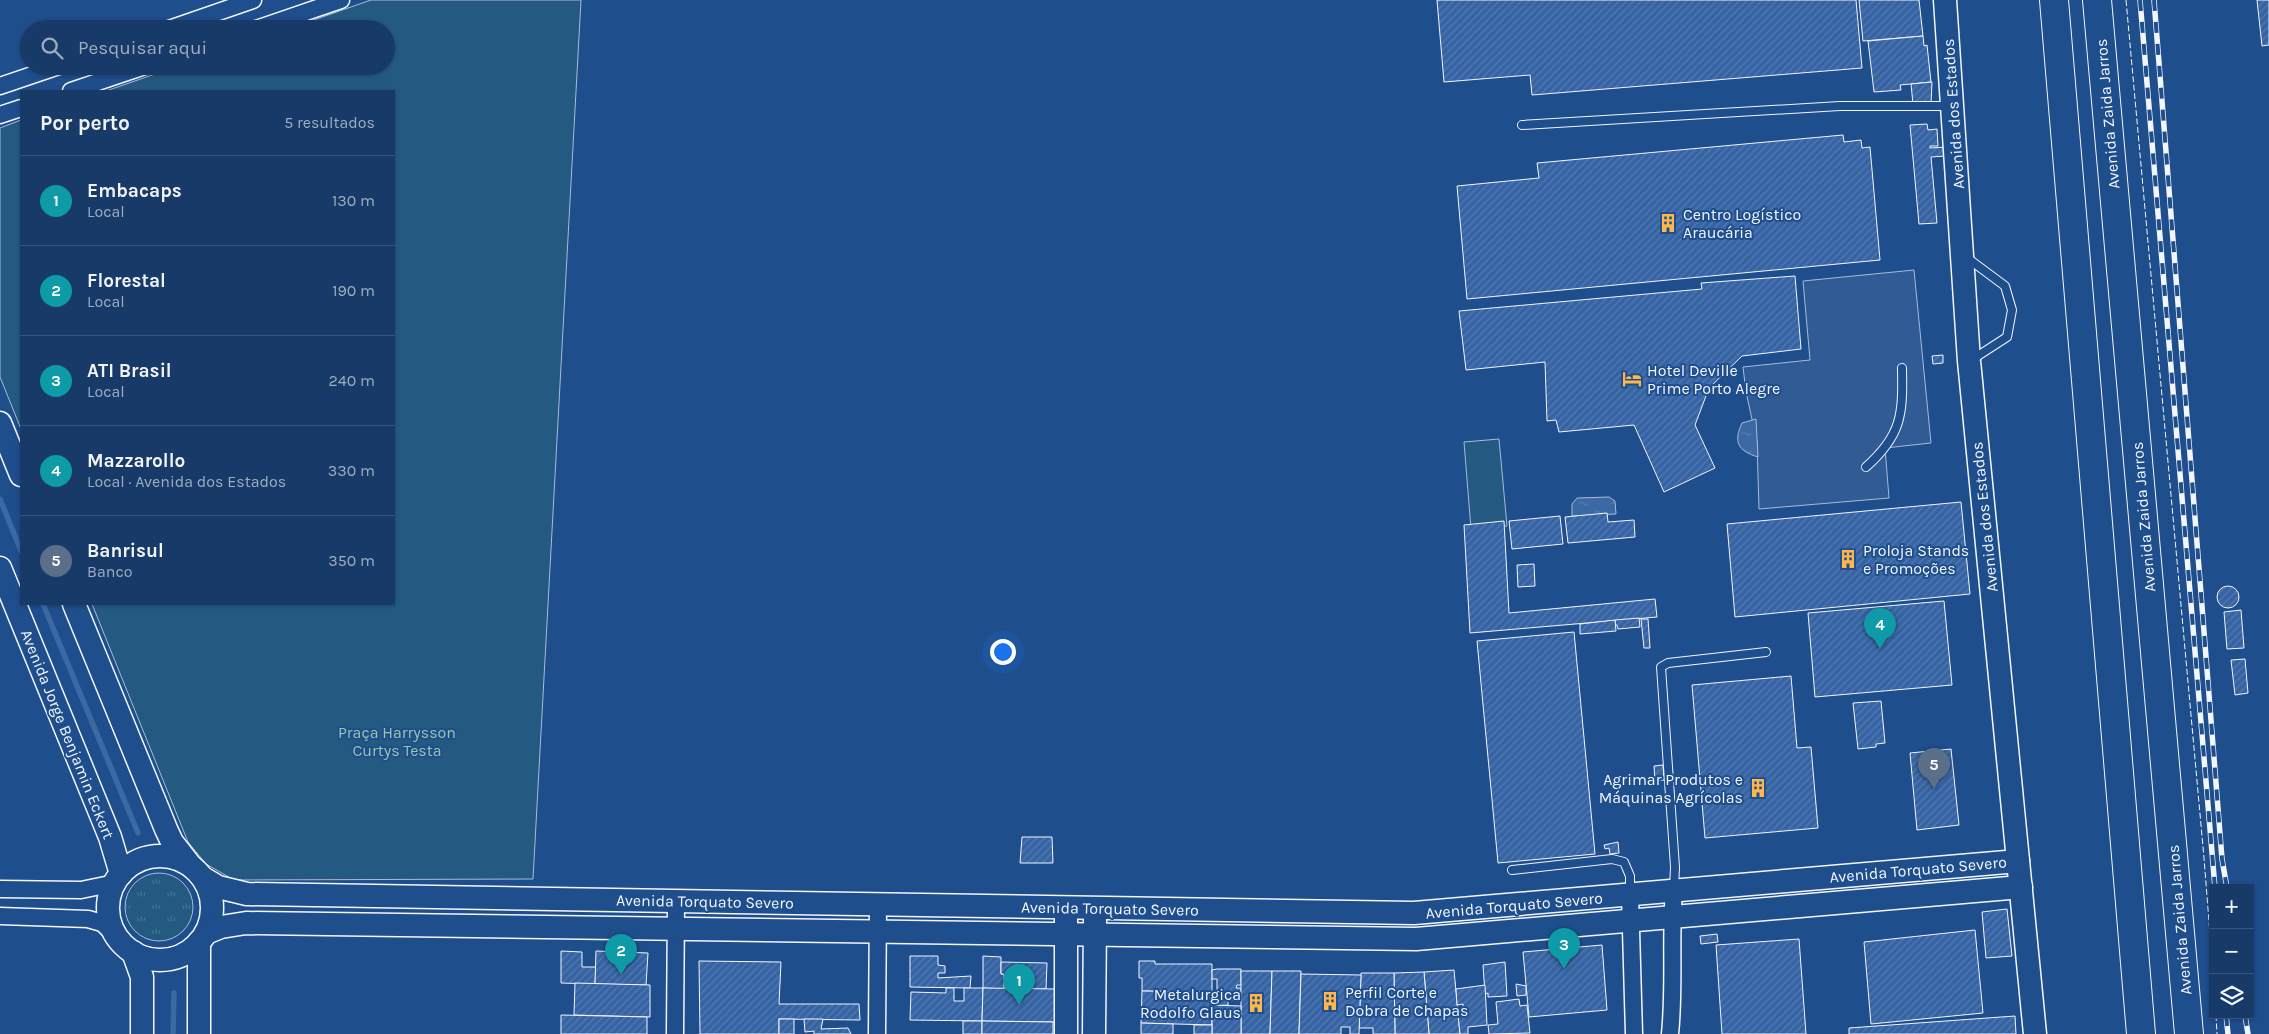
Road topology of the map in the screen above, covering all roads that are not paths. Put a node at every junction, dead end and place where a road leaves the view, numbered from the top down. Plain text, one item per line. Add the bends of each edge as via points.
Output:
1 (254, 0) edge
2 (341, 0) edge
3 (1945, 0) edge
4 (2054, 0) edge
5 (2097, 0) edge
6 (195, 20) edge
7 (282, 20) edge
8 (32, 75) edge
9 (118, 75) edge
10 (0, 86) edge
11 (74, 90) edge
12 (1952, 106) junction
13 (20, 108) edge
14 (0, 115) edge
15 (1522, 125) dead end
16 (1962, 254) junction
17 (1969, 361) junction
18 (1902, 368) dead end
19 (0, 423) edge
20 (1866, 467) dead end
21 (20, 473) edge
22 (0, 568) edge
23 (74, 605) edge
24 (1766, 652) dead end
25 (2018, 861) junction
26 (1512, 870) dead end
27 (196, 871) junction
28 (1840, 876) junction
29 (118, 879) junction
30 (2021, 887) junction
31 (0, 889) edge
32 (1674, 890) junction
33 (1630, 894) junction
34 (676, 901) junction
35 (1839, 903) junction
36 (878, 904) junction
37 (1066, 908) junction
38 (1095, 908) junction
39 (1264, 911) junction
40 (0, 916) edge
41 (1672, 917) junction
42 (1632, 921) junction
43 (676, 929) junction
44 (878, 932) junction
45 (1066, 934) junction
46 (1095, 935) junction
47 (1262, 937) junction
48 (203, 938) junction
49 (125, 945) junction
50 (142, 1034) edge
51 (199, 1034) edge
52 (675, 1034) edge
53 (877, 1034) edge
54 (1066, 1034) edge
55 (1094, 1034) edge
56 (1634, 1034) edge
57 (1670, 1034) edge
58 (2035, 1034) edge
59 (2141, 1034) edge
60 (2189, 1034) edge

1 - 6 street
2 - 7 street
3 - 12 street, Avenida dos Estados
4 - 59 highway
5 - 60 highway, Avenida Zaida Jarros
8 - 10 street
9 - 11 street
12 - 15 lane via 1840,106
12 - 16 street, Avenida dos Estados
13 - 14 street
16 - 17 street, Avenida dos Estados
16 - 17 lane via 2004,286 2012,310 2007,337
17 - 25 street, Avenida dos Estados
18 - 20 lane via 1903,404 1899,423 1879,455
19 - 21 street
22 - 29 street, Avenida Jorge Benjamin Eckert via 110,837
23 - 27 street via 166,829 172,842
24 - 32 lane via 1668,663 1662,668
25 - 28 street, Avenida Torquato Severo
25 - 30 street, Avenida dos Estados
26 - 33 lane via 1612,859 1624,862 1629,870
27 - 29 street via 176,858 161,856 133,864
27 - 34 street, Avenida Torquato Severo via 218,887 247,894
27 - 48 street via 210,890 212,905 211,919
28 - 32 street, Avenida Torquato Severo
28 - 35 street
29 - 31 street via 81,890
29 - 49 street via 108,911 111,924
30 - 35 street, Avenida Torquato Severo
30 - 58 street, Avenida dos Estados
32 - 33 street, Avenida Torquato Severo
32 - 41 street
33 - 39 street, Avenida Torquato Severo via 1414,913
33 - 42 street
34 - 36 street, Avenida Torquato Severo
34 - 43 street
35 - 41 street, Avenida Torquato Severo
36 - 37 street, Avenida Torquato Severo
36 - 44 street
37 - 38 street, Avenida Torquato Severo
37 - 45 street
38 - 39 street, Avenida Torquato Severo
38 - 46 street
39 - 47 street
40 - 49 street via 88,919 102,923
41 - 42 street, Avenida Torquato Severo
41 - 57 street via 1673,1008
42 - 47 street, Avenida Torquato Severo via 1416,939
42 - 56 street
43 - 44 street, Avenida Torquato Severo
43 - 48 street, Avenida Torquato Severo via 246,923 221,927
43 - 52 street
44 - 45 street, Avenida Torquato Severo
44 - 53 street
45 - 46 street, Avenida Torquato Severo
45 - 54 street
46 - 47 street, Avenida Torquato Severo
46 - 55 street
48 - 49 street via 185,954 168,959 150,959
48 - 51 street
49 - 50 street via 142,977

